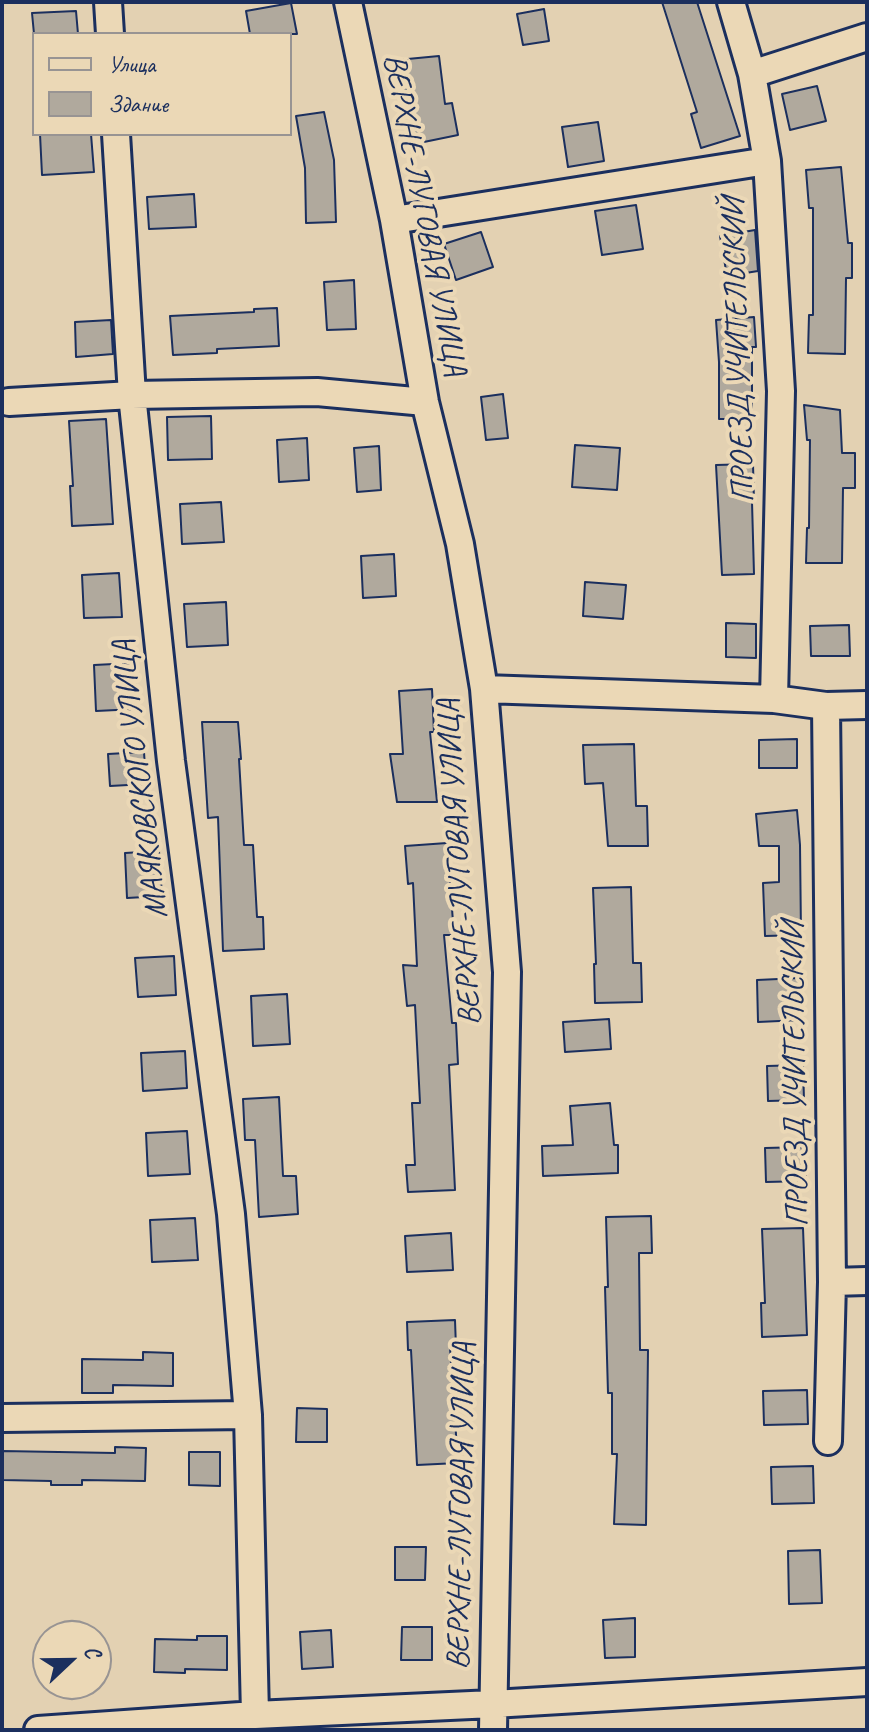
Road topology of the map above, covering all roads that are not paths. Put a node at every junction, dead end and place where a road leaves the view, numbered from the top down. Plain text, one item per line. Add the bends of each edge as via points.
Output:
1 (108, 2) edge
2 (731, 2) edge
3 (356, 3) edge
4 (110, 32) edge
5 (867, 37) edge
6 (752, 74) junction
7 (116, 136) edge
8 (767, 161) junction
9 (394, 220) junction
10 (132, 395) junction
11 (9, 402) dead end
12 (425, 402) junction
13 (484, 689) junction
14 (774, 699) junction
15 (867, 705) edge
16 (826, 706) junction
17 (867, 1281) edge
18 (832, 1282) junction
19 (248, 1415) junction
20 (2, 1418) edge
21 (828, 1441) dead end
22 (867, 1682) edge
23 (255, 1715) junction
24 (493, 1717) edge
25 (43, 1730) edge

1 - 4 street
2 - 6 street, ПРОЕЗД УЧИТЕЛЬСКИЙ
3 - 9 street, ВЕРХНЕ-ЛУГОВАЯ УЛИЦА
5 - 6 street
6 - 8 street, ПРОЕЗД УЧИТЕЛЬСКИЙ
7 - 10 street, МАЯКОВСКОГО УЛИЦА
8 - 9 street
8 - 14 street, ПРОЕЗД УЧИТЕЛЬСКИЙ via 781,391
9 - 12 street, ВЕРХНЕ-ЛУГОВАЯ УЛИЦА
10 - 11 street
10 - 12 street via 317,392
10 - 19 street, МАЯКОВСКОГО УЛИЦА via 171,761 231,1214
12 - 13 street, ВЕРХНЕ-ЛУГОВАЯ УЛИЦА via 460,544
13 - 14 street
13 - 24 street, ВЕРХНЕ-ЛУГОВАЯ УЛИЦА via 507,972
14 - 16 street
15 - 16 street
16 - 18 street, ПРОЕЗД УЧИТЕЛЬСКИЙ
17 - 18 street
18 - 21 street, ПРОЕЗД УЧИТЕЛЬСКИЙ
19 - 20 street
19 - 23 street, МАЯКОВСКОГО УЛИЦА
22 - 24 street
23 - 24 street
23 - 25 street

